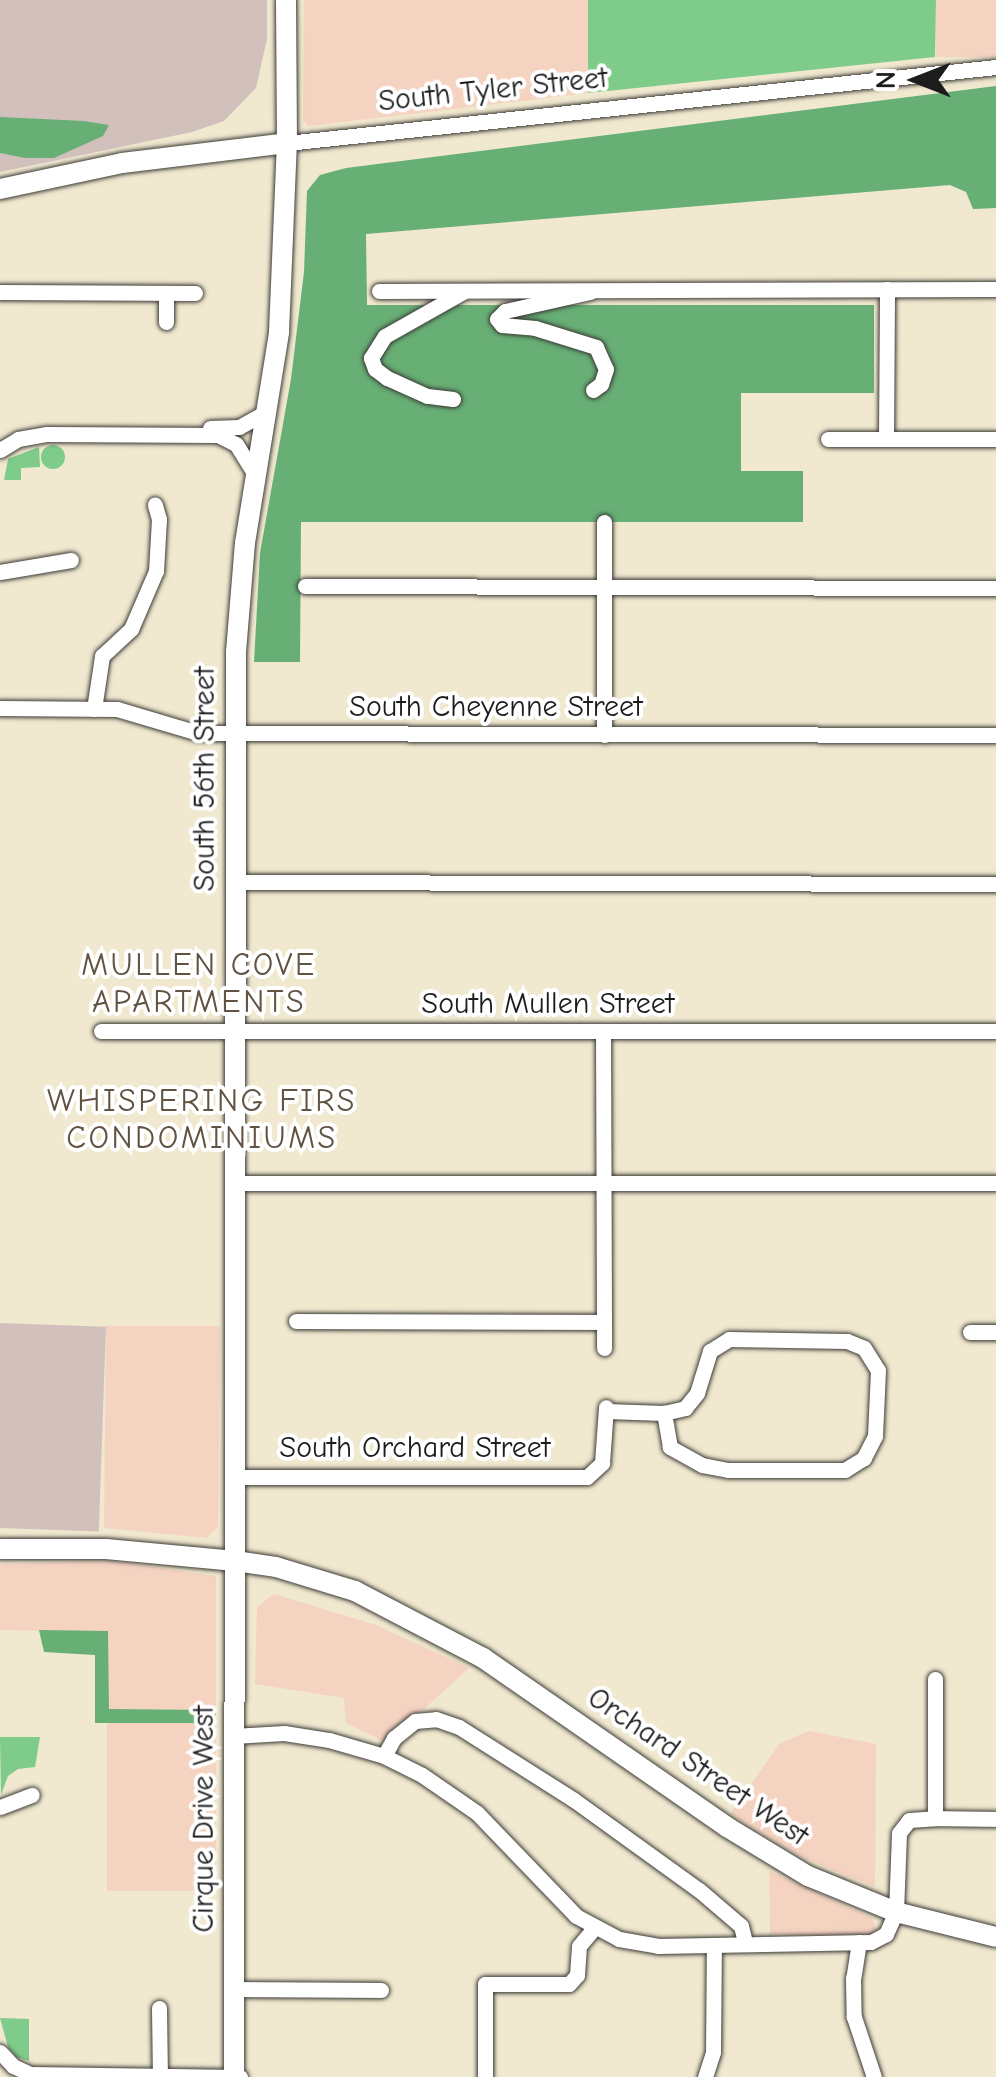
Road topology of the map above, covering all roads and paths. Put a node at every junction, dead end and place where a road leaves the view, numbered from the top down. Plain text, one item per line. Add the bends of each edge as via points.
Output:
1 (286, 0) edge
2 (996, 67) edge
3 (287, 143) junction
4 (0, 189) edge
5 (600, 289) junction
6 (887, 289) junction
7 (996, 289) edge
8 (380, 290) dead end
9 (466, 290) junction
10 (0, 292) edge
11 (166, 293) junction
12 (195, 294) dead end
13 (166, 322) dead end
14 (593, 390) dead end
15 (453, 399) dead end
16 (268, 411) junction
17 (142, 433) junction
18 (828, 439) dead end
19 (996, 439) edge
20 (886, 440) junction
21 (0, 450) edge
22 (256, 476) junction
23 (155, 505) dead end
24 (604, 522) dead end
25 (71, 560) dead end
26 (0, 572) edge
27 (604, 585) junction
28 (305, 586) dead end
29 (996, 588) edge
30 (0, 708) edge
31 (94, 709) junction
32 (235, 734) junction
33 (604, 735) junction
34 (996, 735) edge
35 (235, 882) junction
36 (996, 884) edge
37 (101, 1031) dead end
38 (235, 1031) junction
39 (603, 1031) junction
40 (996, 1031) edge
41 (996, 1182) edge
42 (235, 1183) junction
43 (604, 1183) junction
44 (296, 1321) dead end
45 (603, 1322) junction
46 (970, 1332) dead end
47 (996, 1332) edge
48 (604, 1348) dead end
49 (664, 1413) junction
50 (236, 1476) junction
51 (0, 1549) edge
52 (235, 1561) junction
53 (935, 1679) dead end
54 (233, 1736) junction
55 (384, 1756) junction
56 (32, 1794) dead end
57 (0, 1807) edge
58 (935, 1818) junction
59 (996, 1818) edge
60 (896, 1912) junction
61 (594, 1928) junction
62 (996, 1937) edge
63 (745, 1942) junction
64 (859, 1942) junction
65 (714, 1946) junction
66 (234, 1990) junction
67 (381, 1990) dead end
68 (158, 2008) dead end
69 (4, 2057) edge
70 (160, 2076) edge
71 (236, 2077) edge
72 (485, 2077) edge
73 (705, 2077) edge
74 (874, 2077) edge

1 - 3 main road, South 56th Street
2 - 3 street, South Tyler Street
3 - 4 main road, South Tyler Street via 122,162
3 - 16 main road, South 56th Street
5 - 6 street
5 - 9 street
5 - 14 street via 498,317 502,325 535,328 598,349 606,369
6 - 7 street
6 - 20 street
8 - 9 street
9 - 15 street via 385,336 371,355 373,368 387,378 432,398
10 - 11 street
11 - 12 street
11 - 13 street
16 - 17 street via 239,427
16 - 22 main road, South 56th Street
17 - 21 street via 46,434
17 - 22 street via 225,437
18 - 20 street
19 - 20 street
22 - 32 main road, South 56th Street via 239,599
23 - 31 street via 156,571 131,629 102,656
24 - 27 street
25 - 26 street
27 - 28 street
27 - 29 street
27 - 33 street
30 - 31 street, South Cheyenne Street
31 - 32 street, South Cheyenne Street via 125,710 198,733
32 - 33 street, South Cheyenne Street
32 - 35 main road, South 56th Street
33 - 34 street, South Cheyenne Street
35 - 36 street
35 - 38 main road, South 56th Street
37 - 38 street, South Mullen Street
38 - 39 street, South Mullen Street
38 - 42 main road, South 56th Street
39 - 40 street, South Mullen Street
39 - 43 street
41 - 43 street
42 - 43 street
42 - 50 main road, South 56th Street
43 - 45 street
44 - 45 street
45 - 48 street
46 - 47 street
49 - 49 street via 690,1403 710,1351 729,1339 844,1340 864,1348 878,1370 872,1444 845,1470 702,1465 673,1451
49 - 50 street, South Orchard Street via 606,1409 602,1463 593,1475
50 - 52 main road, South 56th Street
51 - 52 main road via 106,1549
52 - 54 main road, Cirque Drive West
52 - 60 main road, Orchard Street West via 345,1588 440,1633 763,1850 836,1890
53 - 58 street
54 - 55 street via 299,1735
54 - 66 main road, Cirque Drive West
55 - 61 street via 464,1804
55 - 63 street via 415,1721 459,1727 699,1890 741,1926
56 - 57 street
58 - 59 street
58 - 60 street via 909,1820 899,1832
60 - 62 main road, Orchard Street West
60 - 64 street via 882,1938
61 - 65 street via 646,1945
61 - 72 street via 580,1946 572,1983 485,1984
63 - 64 street
63 - 65 street
64 - 74 street via 854,2017
65 - 73 street via 714,2052
66 - 67 street
66 - 71 main road, Cirque Drive West
68 - 70 street
69 - 70 street via 30,2074
70 - 71 street

